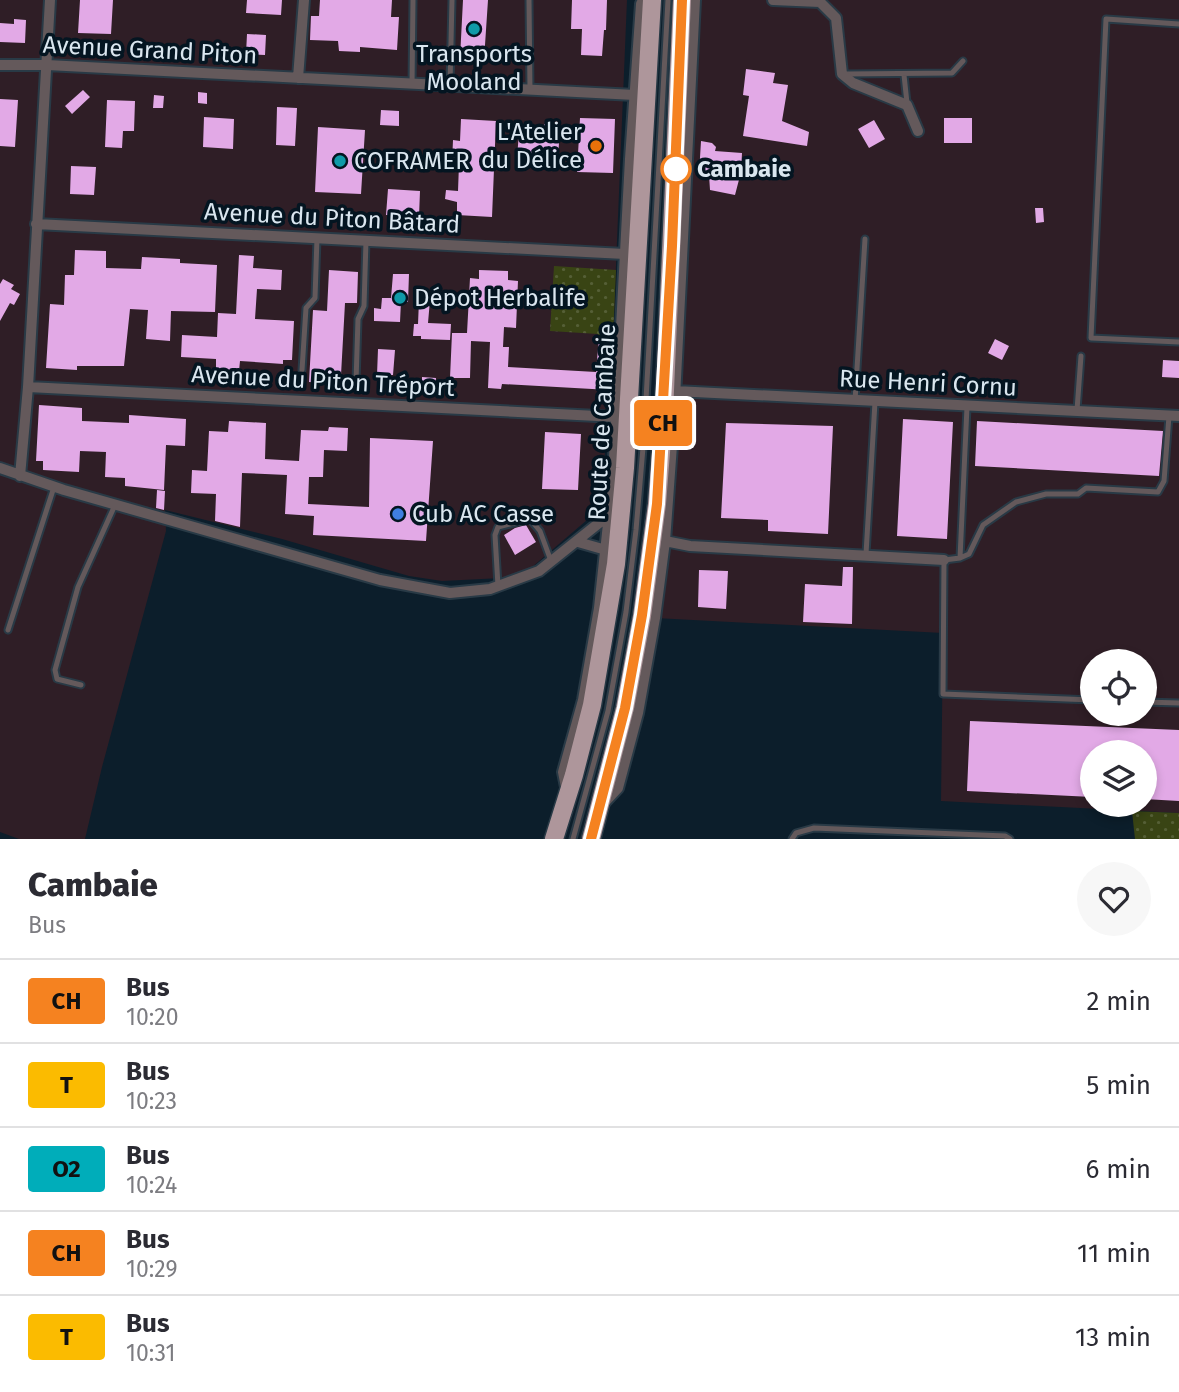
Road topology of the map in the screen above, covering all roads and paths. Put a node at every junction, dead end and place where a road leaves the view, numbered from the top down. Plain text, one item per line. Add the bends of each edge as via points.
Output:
1 (50, 0) edge
2 (304, 0) edge
3 (413, 0) edge
4 (452, 0) edge
5 (529, 0) edge
6 (643, 0) edge
7 (652, 0) edge
8 (668, 0) edge
9 (682, 0) edge
10 (695, 0) edge
11 (773, 0) edge
12 (1179, 24) edge
13 (962, 61) dead end
14 (0, 65) edge
15 (47, 65) junction
16 (842, 74) junction
17 (904, 75) junction
18 (298, 78) junction
19 (412, 85) junction
20 (449, 87) junction
21 (530, 90) junction
22 (635, 95) junction
23 (907, 105) junction
24 (918, 131) dead end
25 (36, 224) junction
26 (317, 239) junction
27 (865, 239) dead end
28 (366, 241) junction
29 (625, 254) junction
30 (1179, 342) edge
31 (1081, 356) dead end
32 (302, 370) dead end
33 (356, 382) dead end
34 (28, 387) junction
35 (676, 391) junction
36 (855, 401) junction
37 (875, 402) junction
38 (967, 407) junction
39 (1077, 410) junction
40 (1174, 416) edge
41 (617, 417) junction
42 (0, 468) edge
43 (20, 476) junction
44 (54, 487) junction
45 (115, 505) junction
46 (609, 515) junction
47 (665, 541) junction
48 (578, 542) junction
49 (606, 550) junction
50 (866, 554) junction
51 (960, 558) junction
52 (944, 560) junction
53 (551, 561) junction
54 (498, 586) junction
55 (8, 630) dead end
56 (81, 685) dead end
57 (1080, 700) edge
58 (1157, 702) edge
59 (1179, 703) edge
60 (568, 796) junction
61 (601, 806) junction
62 (554, 839) edge
63 (573, 839) edge
64 (591, 839) edge
65 (792, 839) edge
66 (1010, 839) edge

1 - 15 street
2 - 18 street
3 - 19 lane
4 - 20 lane
5 - 21 lane
6 - 22 street
7 - 60 main road, Route de Cambaie via 620,526 592,705
8 - 63 lane via 636,530 608,711
9 - 61 main road via 657,504 625,708
10 - 35 street
11 - 16 street via 820,2 831,11 836,18
12 - 30 lane via 1106,19 1091,338
13 - 17 lane via 952,73
14 - 15 street, Avenue Grand Piton
15 - 18 street, Avenue Grand Piton
15 - 25 street
16 - 17 lane
16 - 23 street
17 - 23 lane
18 - 19 street, Avenue Grand Piton
19 - 20 street, Avenue Grand Piton
20 - 21 street, Avenue Grand Piton
21 - 22 street, Avenue Grand Piton
22 - 29 street
23 - 24 street
25 - 26 street, Avenue du Piton Bâtard
25 - 34 street
26 - 28 street, Avenue du Piton Bâtard
26 - 32 lane via 315,298 306,308
27 - 36 lane
28 - 29 street, Avenue du Piton Bâtard
28 - 33 lane
29 - 41 street
31 - 39 lane
34 - 41 street, Avenue du Piton Tréport
34 - 43 street
35 - 36 street, Rue Henri Cornu
35 - 47 street
36 - 37 street, Rue Henri Cornu
37 - 38 street, Rue Henri Cornu
37 - 50 lane
38 - 39 street, Rue Henri Cornu
38 - 51 lane
39 - 40 street, Rue Henri Cornu
40 - 51 lane via 1164,481 1157,492 1086,488 1078,494 1046,494 1016,502 983,525 969,554
41 - 46 street
42 - 43 street, Route de Cambaie
43 - 44 street, Route de Cambaie
44 - 45 street, Route de Cambaie
44 - 55 lane
45 - 54 street, Route de Cambaie via 380,580 450,593
45 - 56 lane via 78,587 55,670 57,679
46 - 48 street, Route de Cambaie
46 - 49 street
47 - 50 street
47 - 61 street via 638,713 618,788
48 - 49 street
48 - 53 street, Route de Cambaie
49 - 60 street via 583,700 563,772
50 - 52 street
51 - 52 lane
52 - 57 lane via 943,694
53 - 54 street, Route de Cambaie
53 - 54 lane via 540,531 530,519 498,527
58 - 59 lane
60 - 62 main road, Route de Cambaie
61 - 64 main road
65 - 66 lane via 796,833 814,828

